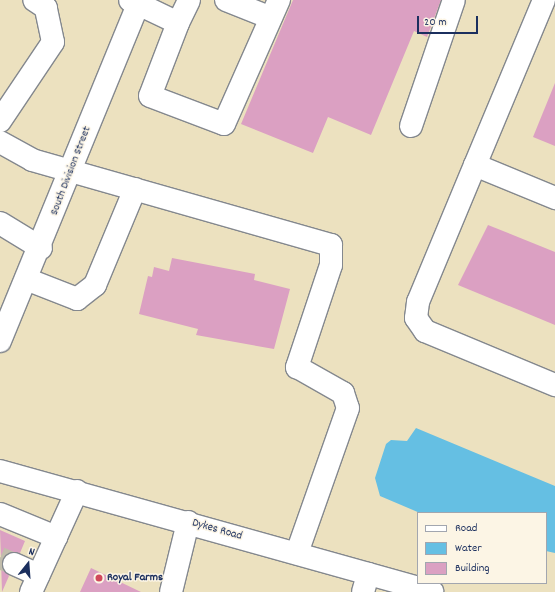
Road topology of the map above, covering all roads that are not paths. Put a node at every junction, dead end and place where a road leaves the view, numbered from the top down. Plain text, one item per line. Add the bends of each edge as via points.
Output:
1 (34, 0) edge
2 (189, 0) edge
3 (226, 0) edge
4 (454, 0) edge
5 (544, 0) edge
6 (136, 2) edge
7 (275, 9) edge
8 (178, 23) junction
9 (0, 121) edge
10 (411, 126) dead end
11 (0, 142) edge
12 (475, 165) junction
13 (70, 170) junction
14 (135, 189) junction
15 (555, 198) edge
16 (0, 223) edge
17 (41, 248) junction
18 (26, 279) junction
19 (0, 341) edge
20 (555, 385) edge
21 (0, 470) edge
22 (77, 492) junction
23 (0, 514) edge
24 (188, 522) junction
25 (56, 537) junction
26 (297, 553) junction
27 (14, 564) tunnel mouth
28 (365, 583) edge
29 (35, 584) edge
30 (171, 592) edge
31 (432, 592) edge

1 - 9 street via 46,8 53,42
2 - 8 street
3 - 7 street
4 - 10 street
5 - 12 street
6 - 8 street
6 - 13 street, South Division Street
7 - 8 street via 224,124 150,96
11 - 13 street via 32,160
12 - 15 street
12 - 20 street via 418,302 416,318 425,331
13 - 14 street
13 - 17 street, South Division Street
14 - 18 street via 95,285 77,299
14 - 26 street via 331,245 331,265 297,367 343,393 348,408
16 - 17 street
17 - 18 street, South Division Street
18 - 19 street, South Division Street
21 - 22 street, Dykes Road
22 - 24 street, Dykes Road
22 - 25 street
23 - 25 street
24 - 26 street, Dykes Road
24 - 30 street
25 - 29 street
26 - 28 street, Dykes Road
27 - 29 street
28 - 31 street, Dykes Road

